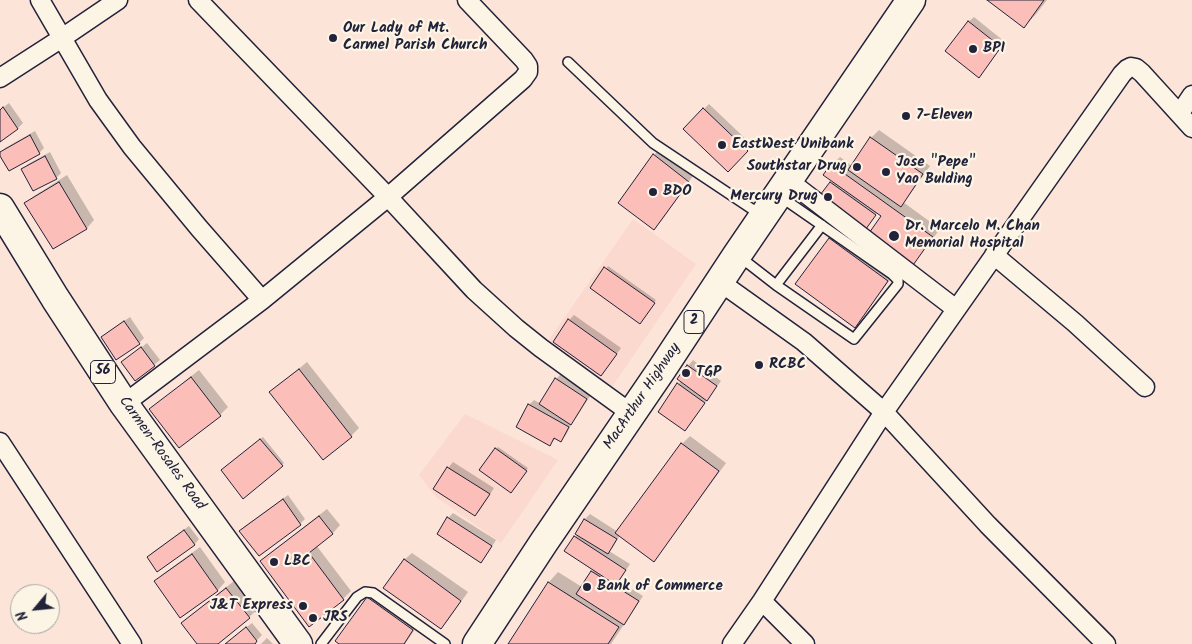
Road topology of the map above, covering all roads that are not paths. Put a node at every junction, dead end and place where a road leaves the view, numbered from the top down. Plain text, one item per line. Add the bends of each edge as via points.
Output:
1 (40, 0) edge
2 (118, 0) edge
3 (198, 0) edge
4 (467, 0) edge
5 (911, 0) edge
6 (62, 38) junction
7 (568, 62) dead end
8 (0, 78) edge
9 (1192, 95) edge
10 (1180, 113) junction
11 (1192, 128) edge
12 (388, 197) junction
13 (777, 197) junction
14 (0, 208) edge
15 (822, 225) junction
16 (737, 256) junction
17 (994, 256) junction
18 (720, 282) junction
19 (776, 285) junction
20 (262, 300) junction
21 (956, 309) junction
22 (1144, 387) dead end
23 (124, 404) junction
24 (884, 412) junction
25 (632, 414) junction
26 (0, 442) edge
27 (762, 601) junction
28 (132, 644) edge
29 (298, 644) edge
30 (322, 644) edge
31 (445, 644) edge
32 (477, 644) edge
33 (732, 644) edge
34 (805, 644) edge
35 (1106, 644) edge

1 - 6 street
2 - 6 street
3 - 12 street
4 - 12 street via 524,60 528,72
5 - 13 highway, MacArthur Highway / 2
6 - 8 street
6 - 20 street via 98,100 132,148
7 - 13 lane via 653,143
9 - 10 street
10 - 11 street
10 - 17 street via 1136,68 1127,69
12 - 20 street
12 - 25 street via 474,290 516,328
13 - 15 lane
13 - 16 highway, MacArthur Highway / 2
13 - 21 street
14 - 23 highway, Carmen-Rosales Road / 56
15 - 19 lane
15 - 19 lane via 892,274 898,284 854,339
16 - 18 highway, MacArthur Highway / 2
16 - 19 lane
17 - 21 street
17 - 22 street via 1075,323
18 - 24 street via 804,342
18 - 25 highway, MacArthur Highway / 2
20 - 23 street
21 - 24 street
23 - 29 highway, Carmen-Rosales Road / 56
24 - 27 street
24 - 35 street via 988,525
25 - 32 highway, MacArthur Highway / 2
26 - 28 street
27 - 33 street
27 - 34 street
30 - 31 lane via 357,597 365,592 373,593

